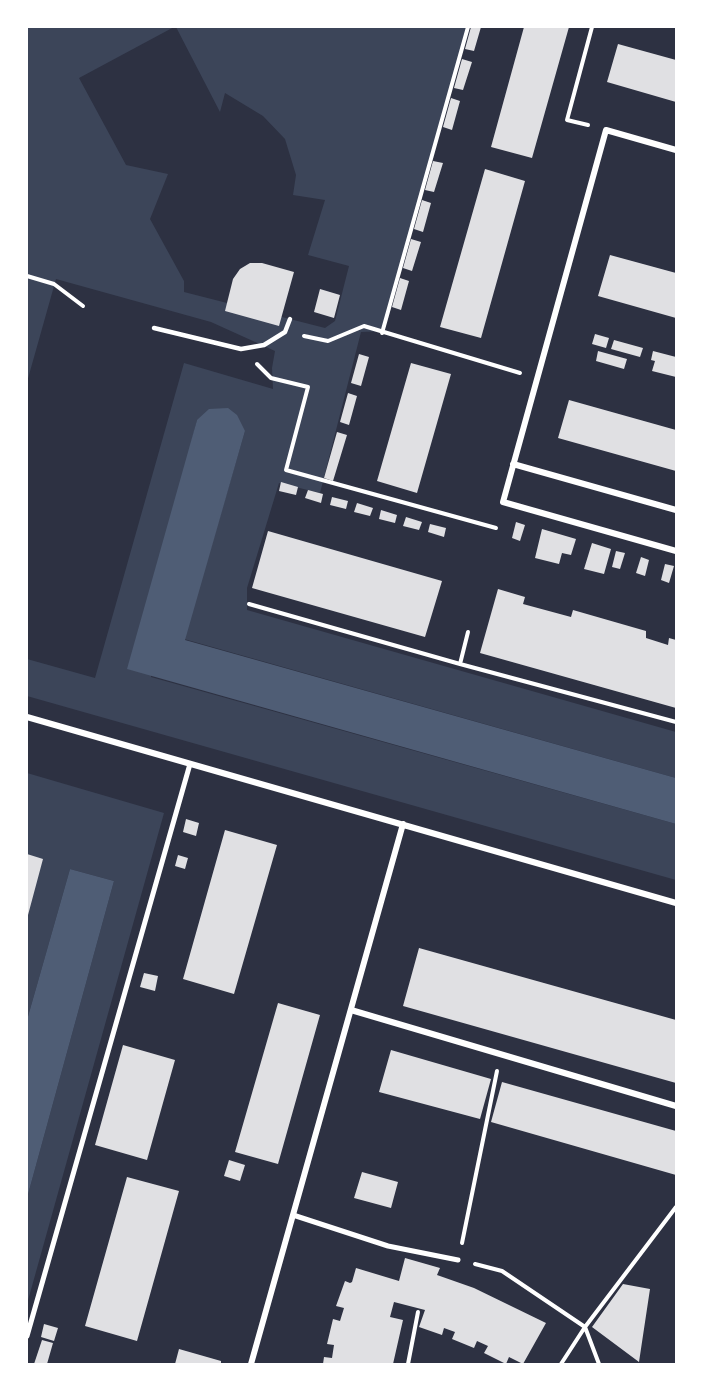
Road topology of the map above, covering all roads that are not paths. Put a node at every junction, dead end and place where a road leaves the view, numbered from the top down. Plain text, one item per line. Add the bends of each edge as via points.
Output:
1 (676, 150) edge
2 (290, 319) dead end
3 (154, 328) dead end
4 (513, 464) junction
5 (676, 510) edge
6 (676, 551) edge
7 (27, 717) edge
8 (190, 764) junction
9 (403, 824) junction
10 (676, 903) edge
11 (351, 1010) junction
12 (676, 1106) edge
13 (293, 1215) junction
14 (458, 1260) road end
15 (27, 1336) edge
16 (251, 1364) edge

1 - 4 street via 606,130
2 - 3 lane via 285,332 264,345 241,349
4 - 5 street
4 - 6 street via 503,502
7 - 8 street
8 - 9 street
8 - 15 street
9 - 10 street
9 - 11 street
11 - 12 street
11 - 13 street
13 - 14 street via 388,1246
13 - 16 street

